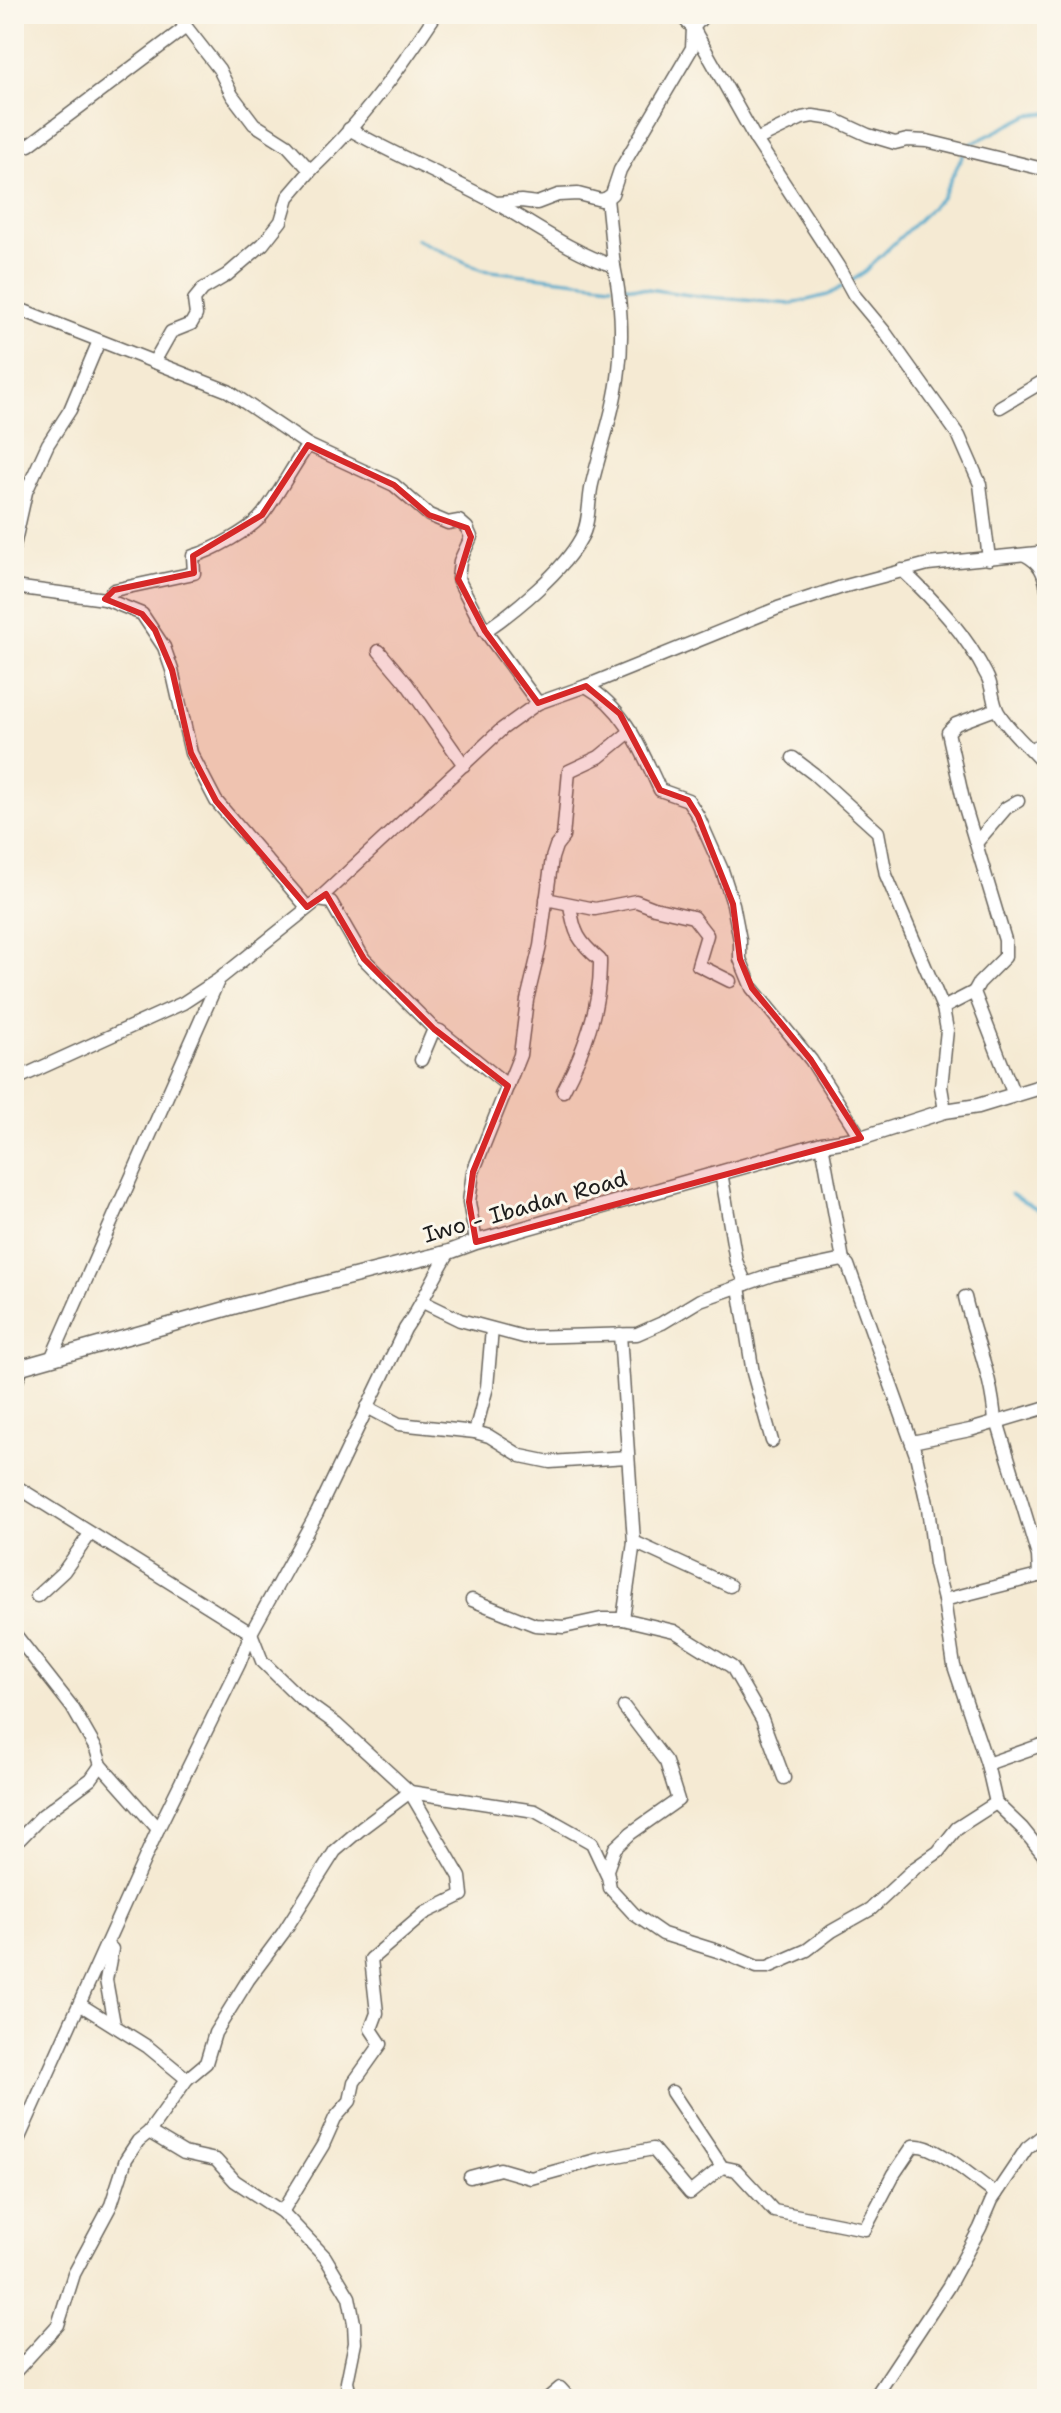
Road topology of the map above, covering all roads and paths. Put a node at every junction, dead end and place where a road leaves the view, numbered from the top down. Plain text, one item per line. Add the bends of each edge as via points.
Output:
1 (18, 14) edge
2 (176, 14) edge
3 (436, 14) edge
4 (679, 14) edge
5 (705, 14) edge
6 (14, 20) edge
7 (186, 27) junction
8 (693, 28) junction
9 (349, 129) junction
10 (756, 140) junction
11 (14, 147) edge
12 (312, 169) junction
13 (1047, 170) edge
14 (607, 198) junction
15 (496, 203) junction
16 (616, 277) junction
17 (14, 307) edge
18 (99, 341) junction
19 (154, 362) junction
20 (1047, 379) edge
21 (1000, 407) dead end
22 (308, 445) junction
23 (14, 546) edge
24 (1047, 552) edge
25 (1025, 555) junction
26 (989, 559) junction
27 (1045, 569) edge
28 (902, 570) junction
29 (14, 587) edge
30 (1047, 589) edge
31 (105, 599) junction
32 (485, 631) junction
33 (379, 651) dead end
34 (586, 686) junction
35 (538, 703) junction
36 (996, 709) junction
37 (631, 731) junction
38 (1047, 742) edge
39 (1031, 749) junction
40 (793, 758) dead end
41 (464, 765) junction
42 (1047, 768) edge
43 (1018, 801) dead end
44 (976, 843) junction
45 (546, 899) junction
46 (312, 903) junction
47 (570, 905) junction
48 (201, 973) dead end
49 (218, 980) junction
50 (730, 981) dead end
51 (205, 989) junction
52 (974, 992) junction
53 (943, 1008) junction
54 (434, 1029) junction
55 (421, 1060) dead end
56 (14, 1080) edge
57 (1047, 1085) edge
58 (508, 1086) junction
59 (563, 1091) dead end
60 (1014, 1095) junction
61 (945, 1111) junction
62 (861, 1138) junction
63 (822, 1144) junction
64 (721, 1172) junction
65 (476, 1242) junction
66 (449, 1252) junction
67 (843, 1260) junction
68 (742, 1285) junction
69 (965, 1297) dead end
70 (423, 1302) junction
71 (492, 1329) junction
72 (620, 1334) junction
73 (51, 1359) junction
74 (18, 1368) edge
75 (14, 1389) edge
76 (367, 1407) junction
77 (1047, 1407) edge
78 (996, 1422) junction
79 (475, 1432) junction
80 (772, 1441) dead end
81 (912, 1442) junction
82 (627, 1457) junction
83 (14, 1485) edge
84 (90, 1534) junction
85 (634, 1542) junction
86 (1043, 1575) edge
87 (730, 1586) dead end
88 (37, 1596) dead end
89 (472, 1600) dead end
90 (944, 1600) junction
91 (623, 1619) junction
92 (14, 1633) edge
93 (251, 1633) junction
94 (624, 1707) dead end
95 (1047, 1743) edge
96 (987, 1764) junction
97 (101, 1765) junction
98 (784, 1778) dead end
99 (410, 1792) junction
100 (996, 1803) junction
101 (158, 1829) junction
102 (14, 1845) edge
103 (1047, 1859) edge
104 (608, 1876) junction
105 (114, 1931) junction
106 (81, 2005) junction
107 (114, 2024) junction
108 (187, 2079) junction
109 (672, 2092) dead end
110 (149, 2132) junction
111 (1047, 2132) edge
112 (14, 2149) edge
113 (722, 2167) junction
114 (470, 2177) dead end
115 (996, 2194) junction
116 (282, 2212) junction
117 (14, 2373) edge
118 (351, 2399) edge
119 (547, 2399) edge
120 (570, 2399) edge
121 (877, 2399) edge

1 - 6 street
2 - 7 street
3 - 9 street
4 - 8 street
5 - 8 street
7 - 11 street via 29,145
7 - 12 street via 254,124
8 - 10 street
8 - 14 street via 692,48
9 - 12 street
9 - 15 street
10 - 13 street via 802,118 823,117 895,143 927,141
10 - 26 street via 854,295 959,436 980,484
12 - 19 street via 288,197 281,221 263,244 203,289 194,300 191,324 171,332
14 - 15 street via 578,194 537,203
14 - 16 street
15 - 16 street
16 - 32 street via 619,369 583,535 515,611
17 - 18 street
18 - 19 street
18 - 23 street via 26,492
19 - 22 street via 228,391
20 - 21 street
22 - 31 street via 262,515 193,556 194,573 114,590
22 - 32 street via 394,485 429,515 448,523 459,521 467,528 471,537 458,579
24 - 25 street
25 - 26 street
25 - 27 street
26 - 28 street
27 - 30 street
28 - 34 street via 778,608
28 - 36 street via 964,637 989,680
29 - 31 street
31 - 46 street via 142,614 155,630 172,670 191,753 216,801
32 - 35 street
33 - 41 street
34 - 35 street
34 - 37 street via 602,695
35 - 41 street
36 - 39 street
36 - 44 street via 948,732
37 - 45 street via 599,757 569,771 563,837 552,858
37 - 62 street via 660,790 688,800 698,816 733,904 740,959 752,988 811,1060
38 - 39 street
39 - 42 street
40 - 53 street via 878,832 886,875
41 - 46 street
43 - 44 street
44 - 52 street via 1006,950
45 - 47 street
45 - 58 street via 520,1055
46 - 49 street
46 - 54 street via 331,902 364,959
47 - 50 street via 595,909 636,901 693,917 707,935 698,965
47 - 59 street via 582,945 600,960 601,989 584,1047
48 - 51 street
49 - 51 street
49 - 73 street
51 - 56 street
52 - 53 street
52 - 60 street
53 - 61 street
54 - 55 street
54 - 58 street
57 - 60 main road, Iwo - Ibadan Road
58 - 65 street via 473,1172 469,1202
60 - 61 main road, Iwo - Ibadan Road
61 - 62 main road, Iwo - Ibadan Road
62 - 63 main road, Iwo - Ibadan Road
63 - 64 main road, Iwo - Ibadan Road
63 - 67 street
64 - 65 main road, Iwo - Ibadan Road
64 - 68 street
65 - 66 main road, Iwo - Ibadan Road
66 - 70 street
66 - 73 main road, Iwo - Ibadan Road
67 - 68 street
67 - 81 street
68 - 72 street via 700,1300 637,1334
68 - 80 street via 753,1373
69 - 78 street via 993,1392
70 - 71 street
70 - 76 street
71 - 72 street via 524,1337
71 - 79 street via 487,1387
72 - 82 street
73 - 74 main road, Iwo - Ibadan Road
74 - 75 street
76 - 79 street via 399,1424
76 - 93 street
77 - 78 street
78 - 81 street
78 - 86 street
79 - 82 street via 521,1456 550,1462
81 - 90 street
82 - 85 street
83 - 84 street
84 - 88 street via 64,1571
84 - 93 street
85 - 87 street
85 - 91 street
86 - 90 street
89 - 91 street via 535,1625
90 - 96 street via 954,1666
91 - 98 street via 674,1631 732,1667 762,1719
92 - 97 street via 72,1707
93 - 99 street via 262,1661
93 - 101 street
94 - 104 street via 666,1762 678,1800 615,1848
95 - 96 street
96 - 100 street
97 - 101 street
97 - 102 street
99 - 104 street via 535,1811 592,1843
99 - 108 street via 335,1851 215,2033 206,2063
99 - 116 street via 460,1877 462,1895 425,1913 371,1959 377,2013 371,2029 381,2044
100 - 103 street
100 - 104 street via 957,1828 938,1852 871,1909 807,1950 768,1967 649,1927 610,1888
101 - 105 street
105 - 106 street
105 - 107 street via 106,1980
106 - 107 street
106 - 112 street
107 - 108 street
108 - 110 street
109 - 113 street
110 - 116 street via 184,2153 216,2160 235,2181
110 - 117 street via 126,2159 111,2205 74,2274 58,2325
111 - 115 street via 1027,2148
113 - 114 street via 690,2193 653,2149 531,2178 500,2169
113 - 115 street via 736,2170 774,2211 865,2229 913,2146 943,2156
115 - 121 street via 948,2287
116 - 118 street via 325,2257 349,2297 355,2343 347,2382
119 - 120 street via 560,2388

